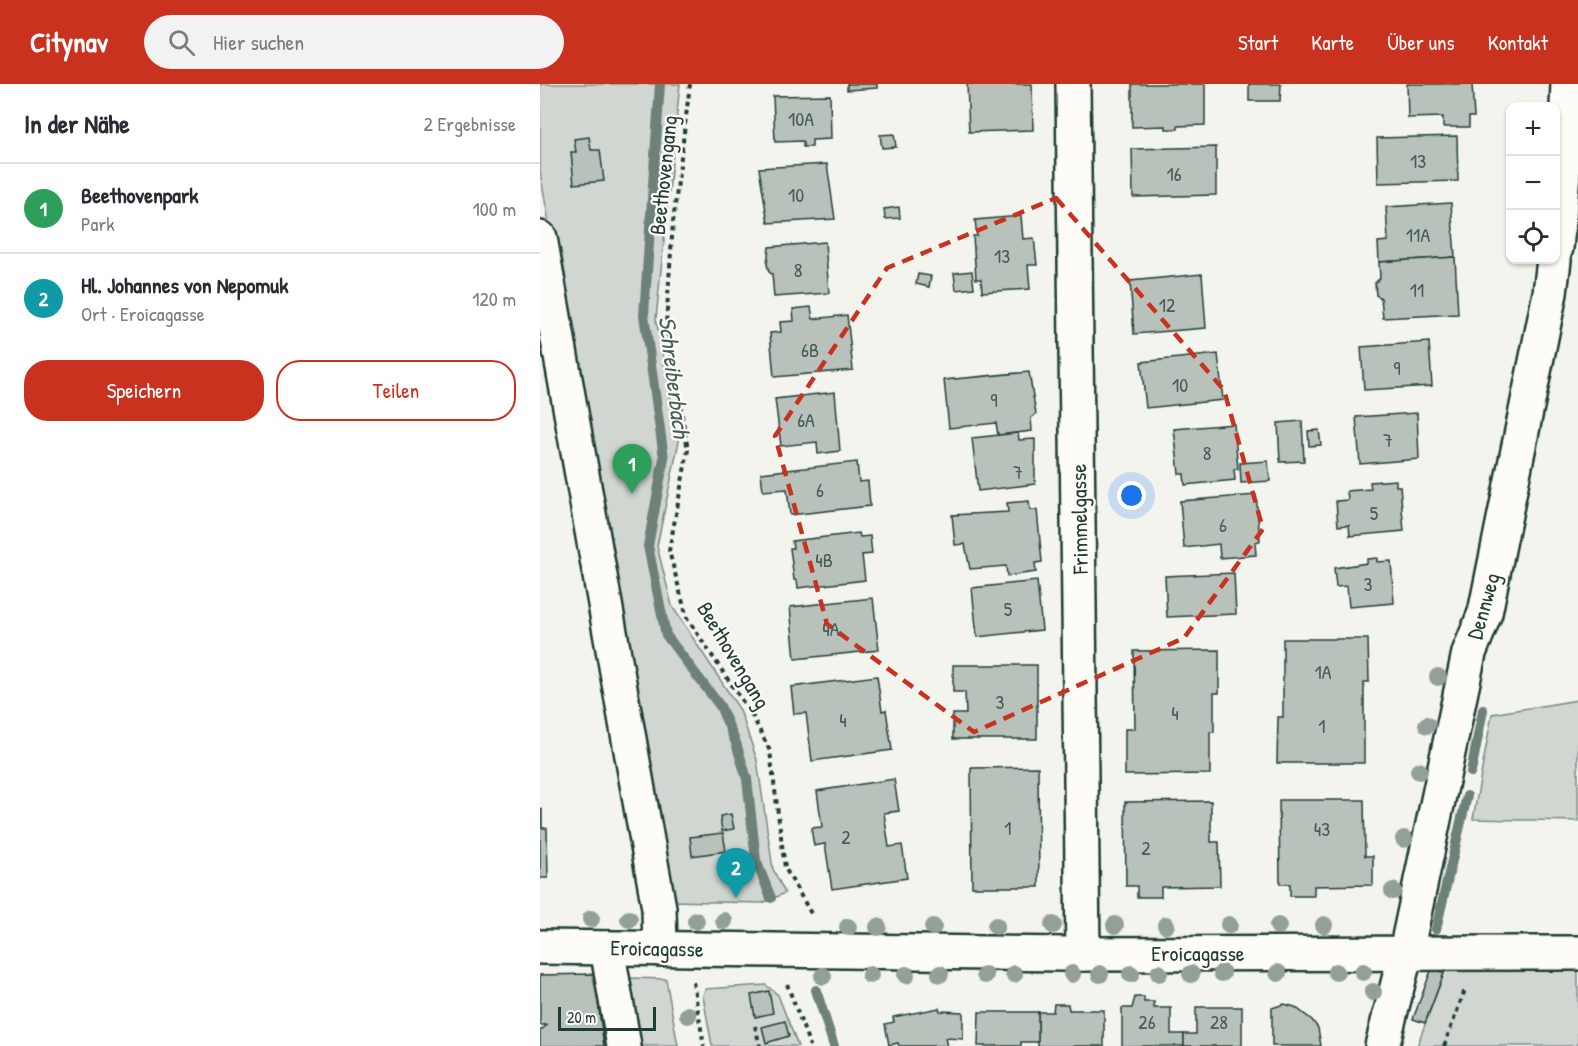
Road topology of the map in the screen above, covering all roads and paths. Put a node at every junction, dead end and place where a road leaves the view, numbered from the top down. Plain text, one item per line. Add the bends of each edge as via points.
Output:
1 (690, 84) edge
2 (1073, 84) edge
3 (1568, 84) edge
4 (1560, 210) edge
5 (540, 238) edge
6 (1554, 264) edge
7 (540, 947) edge
8 (607, 948) junction
9 (674, 949) junction
10 (774, 950) junction
11 (817, 950) junction
12 (1406, 952) junction
13 (1578, 952) edge
14 (1083, 954) junction
15 (1466, 987) dead end
16 (755, 1026) dead end
17 (624, 1046) edge
18 (704, 1046) edge
19 (760, 1046) edge
20 (810, 1046) edge
21 (1382, 1046) edge
22 (1444, 1046) edge

1 - 11 path, Beethovengang via 673,222 666,325 688,450 669,551 687,618 753,717 770,751 785,868 813,917
2 - 14 street, Frimmelgasse
3 - 4 street
5 - 9 street via 659,908
6 - 12 street, Dennweg via 1485,613 1468,653
7 - 8 street, Eroicagasse
8 - 9 street, Eroicagasse
8 - 17 street
9 - 10 street, Eroicagasse
9 - 18 path
10 - 11 street, Eroicagasse
10 - 20 path
11 - 14 street, Eroicagasse
12 - 13 street, Eroicagasse
12 - 14 street, Eroicagasse
12 - 21 street, Dennweg
15 - 22 path
16 - 19 path

